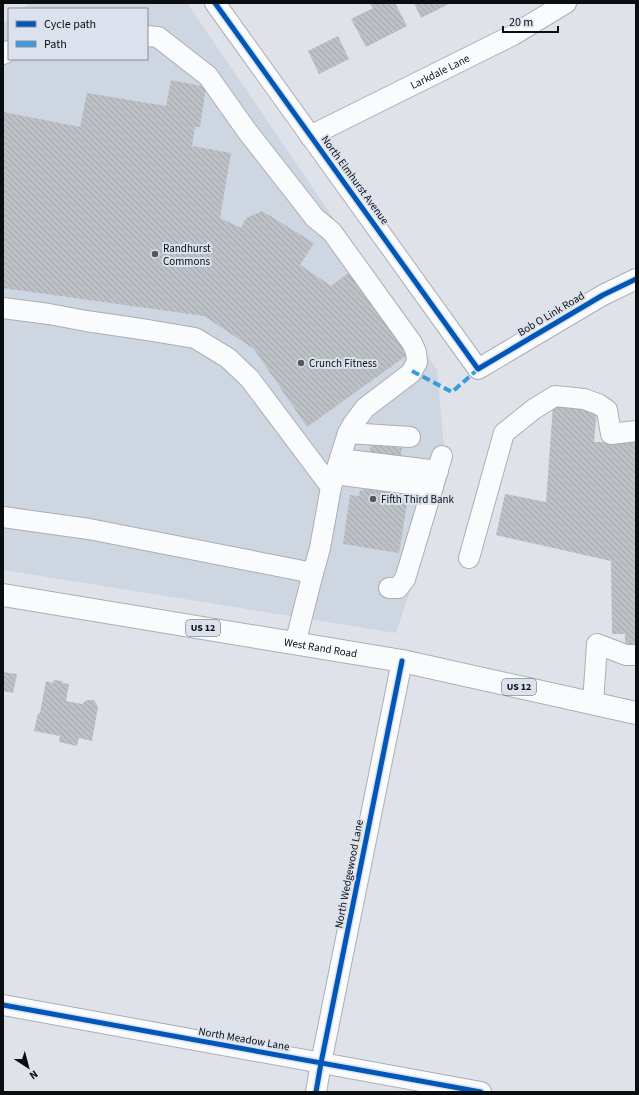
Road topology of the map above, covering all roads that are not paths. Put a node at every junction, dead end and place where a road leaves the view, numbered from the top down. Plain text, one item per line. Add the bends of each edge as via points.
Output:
1 (215, 3) edge
2 (566, 3) edge
3 (148, 36) edge
4 (310, 136) junction
5 (636, 279) edge
6 (3, 308) edge
7 (478, 369) joint
8 (636, 431) edge
9 (348, 432) junction
10 (410, 436) dead end
11 (335, 473) junction
12 (3, 517) edge
13 (469, 558) dead end
14 (313, 573) junction
15 (389, 588) dead end
16 (3, 595) edge
17 (295, 644) junction
18 (636, 655) edge
19 (402, 661) junction
20 (593, 703) junction
21 (636, 713) edge
22 (3, 1005) edge
23 (321, 1064) junction
24 (316, 1092) edge
25 (481, 1092) edge

1 - 4 street, North Elmhurst Avenue
2 - 4 street, Larkdale Lane via 513,35
3 - 9 street via 158,37 208,76 315,218 332,232 412,343 417,362 410,373 365,408
4 - 7 street, North Elmhurst Avenue
5 - 7 street, Bob O Link Road via 603,295
6 - 11 street via 195,338 228,358 250,379
8 - 13 street via 611,434 607,410 584,399 556,396 534,409 504,433
9 - 10 street
9 - 11 street
11 - 14 street
11 - 15 street via 438,472 405,579 398,588
12 - 14 street via 89,529
14 - 17 street
16 - 17 main road, West Rand Road / US 12
17 - 19 main road, West Rand Road / US 12
18 - 20 street via 626,655 597,644
19 - 20 main road, West Rand Road / US 12
19 - 23 street, North Wedgewood Lane
20 - 21 main road, West Rand Road / US 12
22 - 23 street, North Meadow Lane
23 - 24 street, North Wedgewood Lane
23 - 25 street, North Meadow Lane

